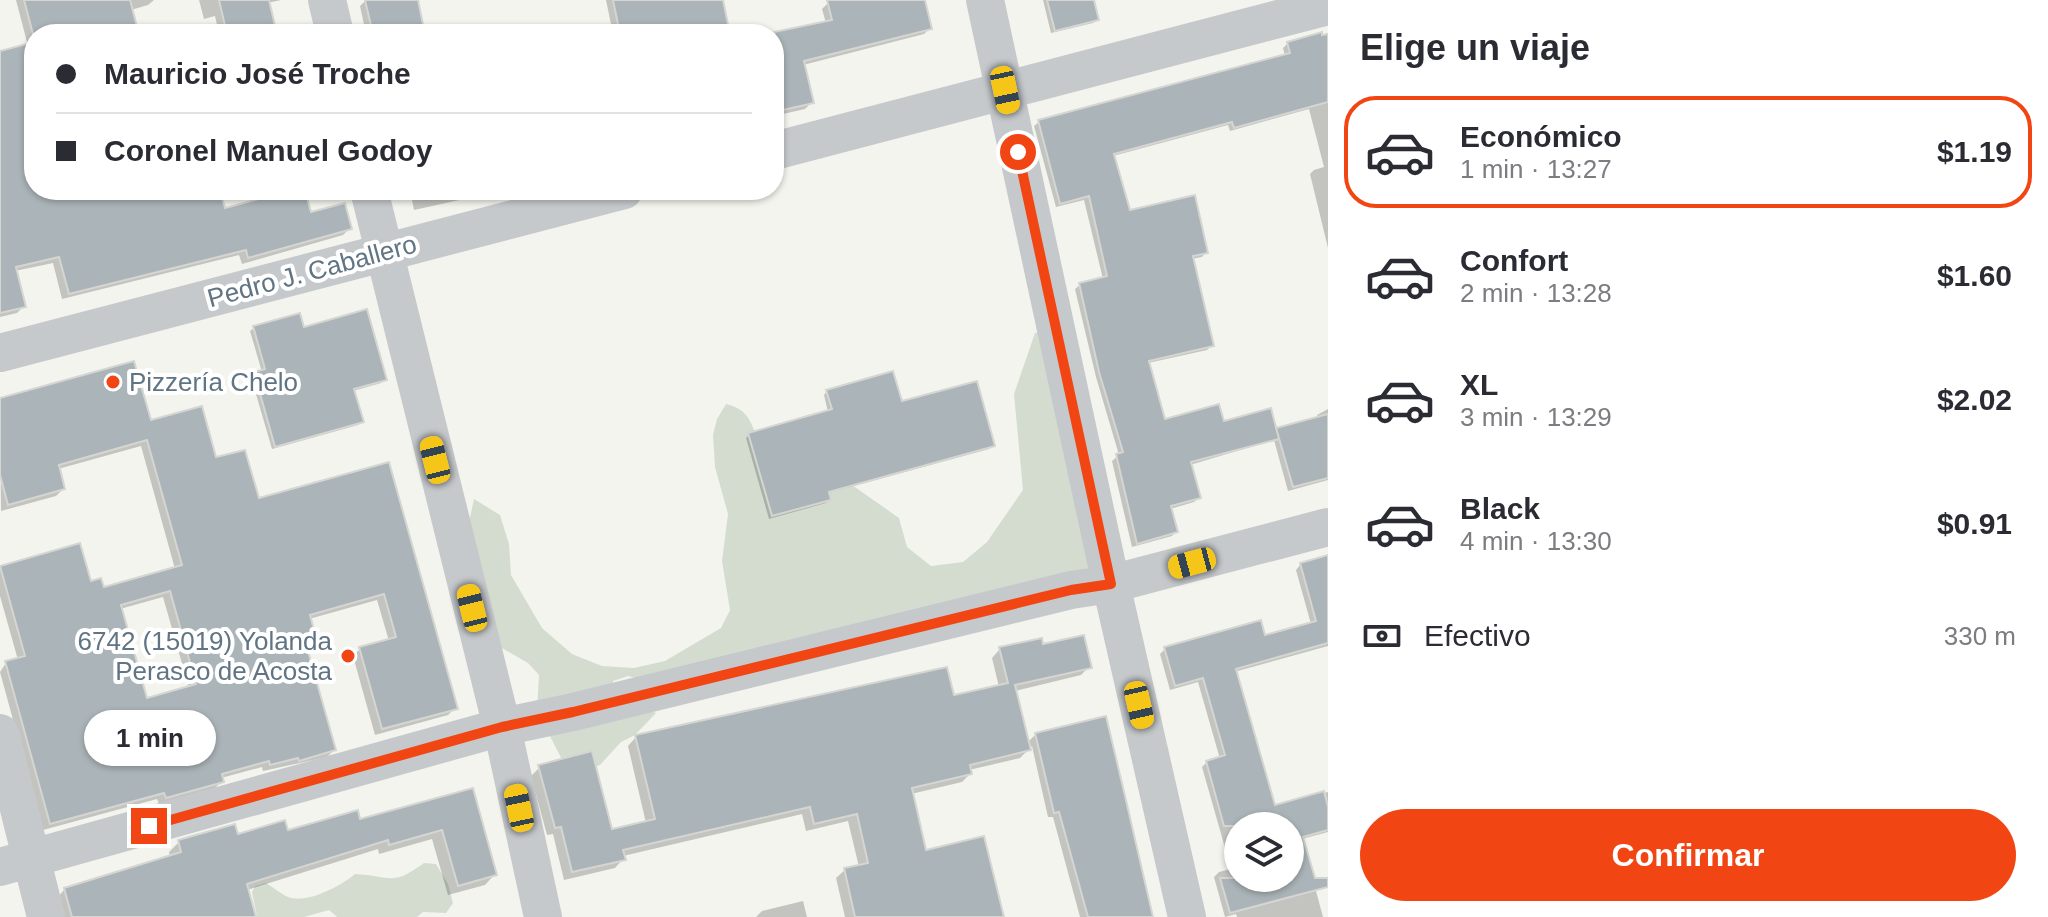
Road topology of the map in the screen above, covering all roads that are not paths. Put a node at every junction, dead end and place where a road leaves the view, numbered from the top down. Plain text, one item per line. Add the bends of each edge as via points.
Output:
1 (327, 0) edge
2 (985, 0) edge
3 (1328, 6) edge
4 (333, 24) edge
5 (1005, 90) junction
6 (784, 148) edge
7 (371, 200) edge
8 (586, 200) edge
9 (383, 253) junction
10 (0, 353) edge
11 (1328, 527) edge
12 (1111, 584) junction
13 (502, 727) junction
14 (0, 733) edge
15 (16, 863) edge
16 (46, 917) edge
17 (543, 917) edge
18 (1187, 917) edge

1 - 4 street
2 - 5 street
3 - 5 street
5 - 6 street
5 - 12 street
7 - 9 street
8 - 9 street, Pedro J. Caballero
9 - 10 street, Pedro J. Caballero
9 - 13 street
11 - 12 street
12 - 13 street
12 - 18 street
13 - 15 street
13 - 17 street
14 - 15 street
15 - 16 street

